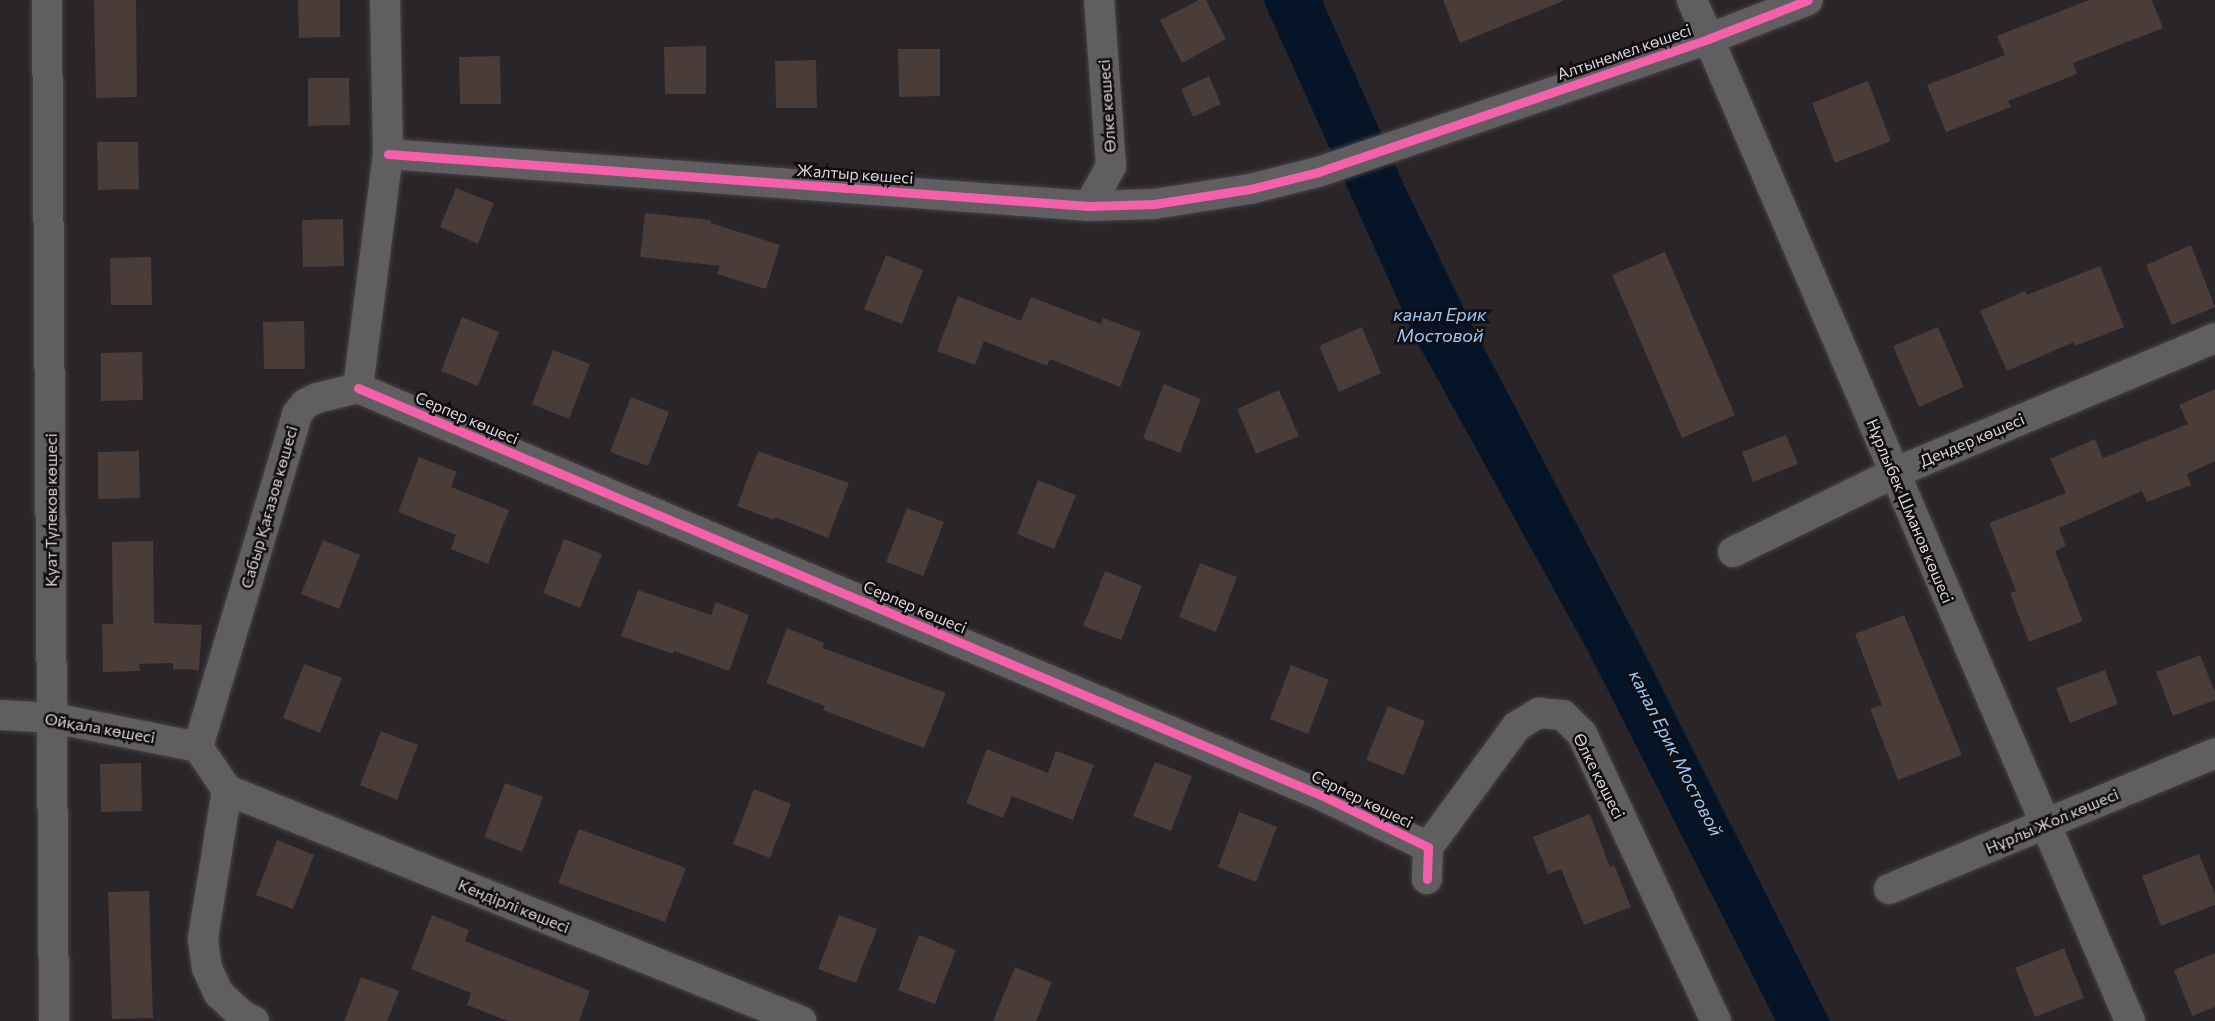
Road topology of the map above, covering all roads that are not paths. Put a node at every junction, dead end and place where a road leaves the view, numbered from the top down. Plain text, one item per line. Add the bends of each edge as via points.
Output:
1 (47, 0) edge
2 (385, 0) edge
3 (1099, 0) edge
4 (1692, 0) edge
5 (1808, 0) edge
6 (1708, 39) junction
7 (388, 154) junction
8 (1318, 172) joint
9 (1089, 206) junction
10 (2215, 338) edge
11 (358, 388) junction
12 (1894, 473) junction
13 (1733, 552) dead end
14 (0, 715) edge
15 (53, 717) junction
16 (198, 747) junction
17 (2215, 753) edge
18 (226, 790) junction
19 (2044, 824) junction
20 (1428, 848) junction
21 (1427, 879) dead end
22 (1889, 889) dead end
23 (54, 1021) edge
24 (254, 1021) edge
25 (801, 1021) edge
26 (1716, 1021) edge
27 (2130, 1021) edge

1 - 15 street, Қуат Түлеков көшесі
2 - 7 street
3 - 9 street, Өлке көшесі via 1112,166
4 - 6 street, Нұрлыбек Шманов көшесі
5 - 6 street, Алтынемел көшесі
6 - 8 street, Алтынемел көшесі
6 - 12 street, Нұрлыбек Шманов көшесі
7 - 9 street, Жалтыр көшесі
7 - 11 street
8 - 9 street, Жалтыр көшесі via 1250,189 1154,204
10 - 12 street, Дендер көшесі
11 - 16 street, Сабыр Қағазов көшесі via 317,398 297,414
11 - 20 street, Серпер көшесі via 1321,795
12 - 13 street, Дендер көшесі
12 - 19 street, Нұрлыбек Шманов көшесі
14 - 15 street, Ойқала көшесі
15 - 16 street, Ойқала көшесі
15 - 23 street, Қуат Түлеков көшесі
16 - 18 street
17 - 19 street, Нұрлы Жол көшесі
18 - 24 street via 203,938 207,968 219,994
18 - 25 street, Кендірлі көшесі
19 - 22 street, Нұрлы Жол көшесі
19 - 27 street, Нұрлыбек Шманов көшесі
20 - 21 street
20 - 26 street, Өлке көшесі via 1517,726 1539,713 1563,715 1582,734

